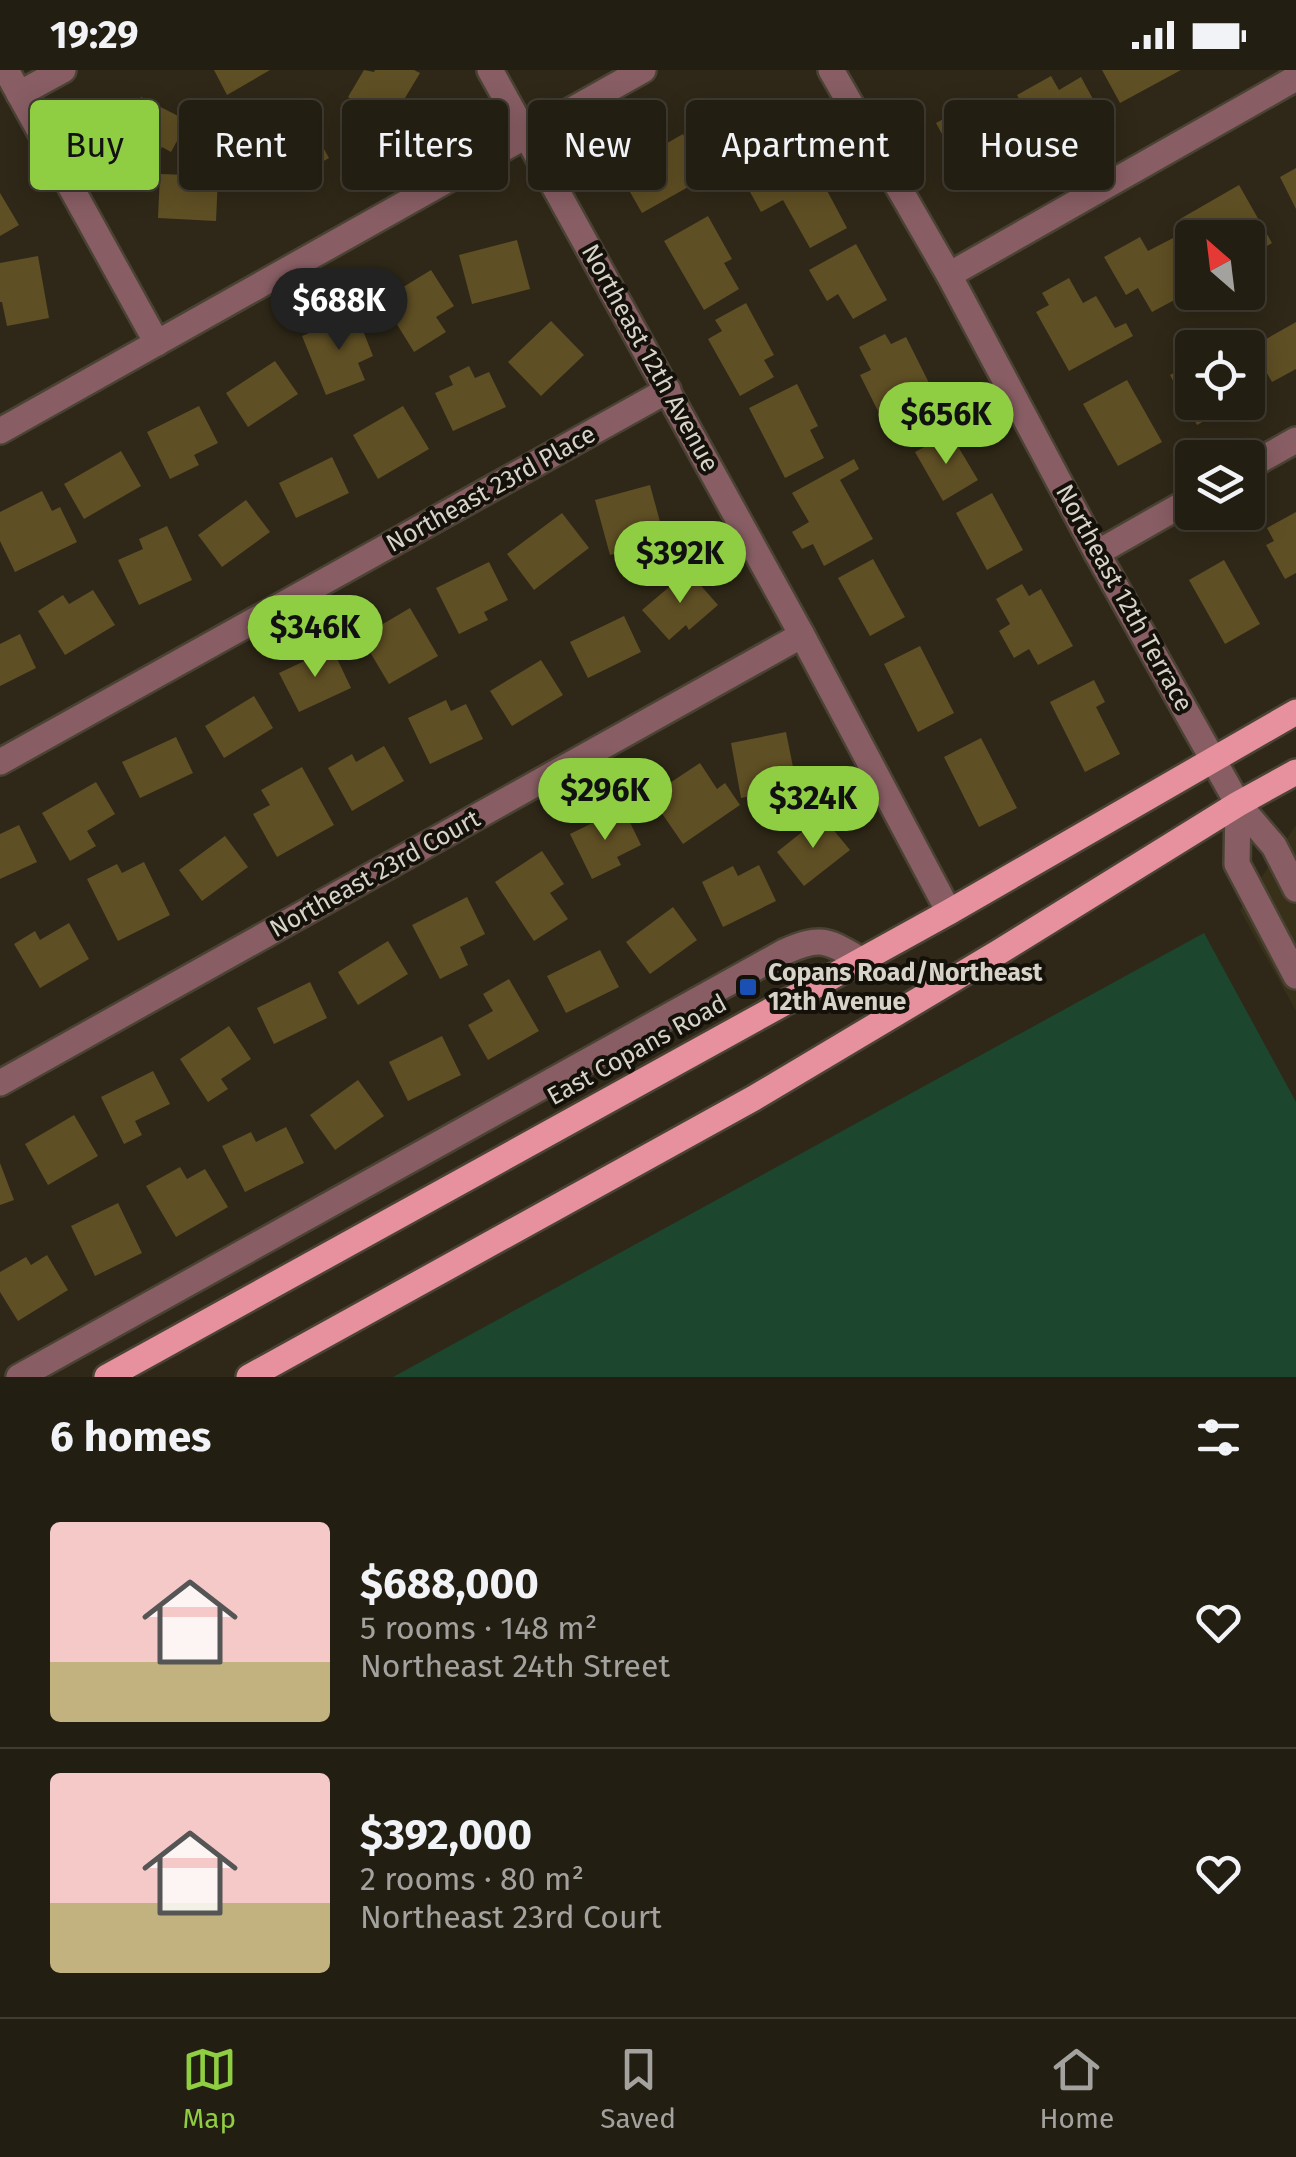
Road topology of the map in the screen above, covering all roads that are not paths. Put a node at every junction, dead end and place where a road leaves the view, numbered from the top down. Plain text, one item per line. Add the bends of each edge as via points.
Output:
1 (6, 70) edge
2 (63, 70) edge
3 (490, 70) edge
4 (643, 70) edge
5 (831, 70) edge
6 (1296, 78) edge
7 (19, 94) junction
8 (527, 135) junction
9 (949, 274) junction
10 (157, 343) junction
11 (668, 390) junction
12 (0, 430) edge
13 (1296, 440) edge
14 (1265, 458) edge
15 (1175, 509) edge
16 (1097, 553) junction
17 (802, 636) junction
18 (1296, 712) edge
19 (1214, 758) junction
20 (0, 762) edge
21 (1296, 772) edge
22 (1238, 804) junction
23 (1296, 889) edge
24 (949, 912) junction
25 (861, 960) junction
26 (1296, 976) edge
27 (0, 1084) edge
28 (19, 1377) edge
29 (108, 1377) edge
30 (250, 1377) edge

1 - 7 street
2 - 7 street
3 - 8 street, Northeast 12th Avenue
4 - 8 street
5 - 9 street, Northeast 12th Terrace
6 - 9 street
7 - 10 street
8 - 10 street
8 - 11 street, Northeast 12th Avenue
9 - 16 street, Northeast 12th Terrace
10 - 12 street
11 - 17 street, Northeast 12th Avenue
11 - 20 street, Northeast 23rd Place
13 - 14 street
15 - 16 street
16 - 19 street, Northeast 12th Terrace
17 - 24 street, Northeast 12th Avenue
17 - 27 street, Northeast 23rd Court
18 - 19 main road, East Copans Road
19 - 22 street, Northeast 12th Terrace
19 - 24 main road, East Copans Road
21 - 22 main road
22 - 23 street, Northeast 12th Terrace via 1274,846
22 - 26 street via 1236,864
22 - 30 main road via 754,1098
24 - 25 main road, East Copans Road
25 - 28 street via 822,940 784,952
25 - 29 main road, East Copans Road

